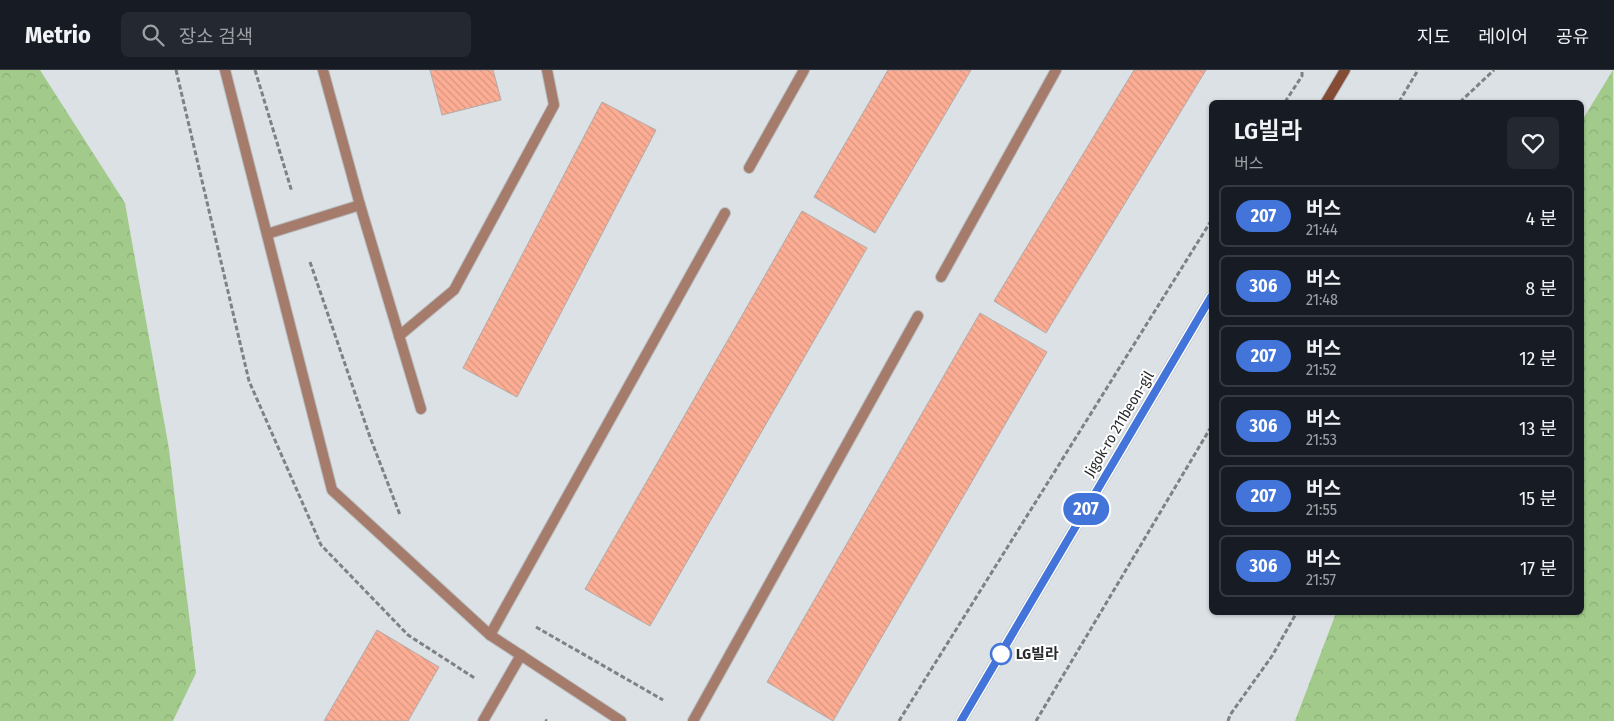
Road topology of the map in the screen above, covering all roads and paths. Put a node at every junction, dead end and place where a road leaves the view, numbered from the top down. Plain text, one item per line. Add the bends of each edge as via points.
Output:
1 (225, 70) edge
2 (255, 70) edge
3 (323, 70) edge
4 (547, 70) edge
5 (804, 70) edge
6 (1056, 70) edge
7 (1302, 70) edge
8 (1345, 70) edge
9 (1418, 70) edge
10 (1494, 70) edge
11 (1286, 100) edge
12 (1327, 100) edge
13 (1400, 100) edge
14 (1462, 100) edge
15 (749, 168) dead end
16 (292, 192) dead end
17 (360, 205) junction
18 (724, 213) dead end
19 (1209, 224) edge
20 (267, 234) junction
21 (310, 262) dead end
22 (941, 278) dead end
23 (1209, 300) edge
24 (918, 316) dead end
25 (399, 336) junction
26 (421, 410) dead end
27 (1209, 429) edge
28 (403, 522) dead end
29 (1294, 615) edge
30 (536, 627) dead end
31 (490, 635) junction
32 (521, 655) junction
33 (663, 700) dead end
34 (484, 720) edge
35 (621, 721) edge
36 (693, 721) edge
37 (899, 721) edge
38 (961, 721) edge
39 (1036, 721) edge
40 (1228, 721) edge

1 - 20 lane
2 - 16 path
3 - 17 lane
4 - 25 lane via 554,105 454,290
5 - 15 lane
6 - 22 lane
7 - 11 path via 1302,76
8 - 12 main road
9 - 13 path
10 - 14 path
17 - 20 lane
17 - 25 lane
18 - 31 lane
19 - 37 path
20 - 31 lane via 332,490
21 - 28 path
23 - 38 main road, Jigok-ro 211beon-gil
24 - 36 lane
25 - 26 lane
27 - 39 path
29 - 40 path via 1272,656
30 - 33 path
31 - 32 lane
32 - 34 lane
32 - 35 lane

